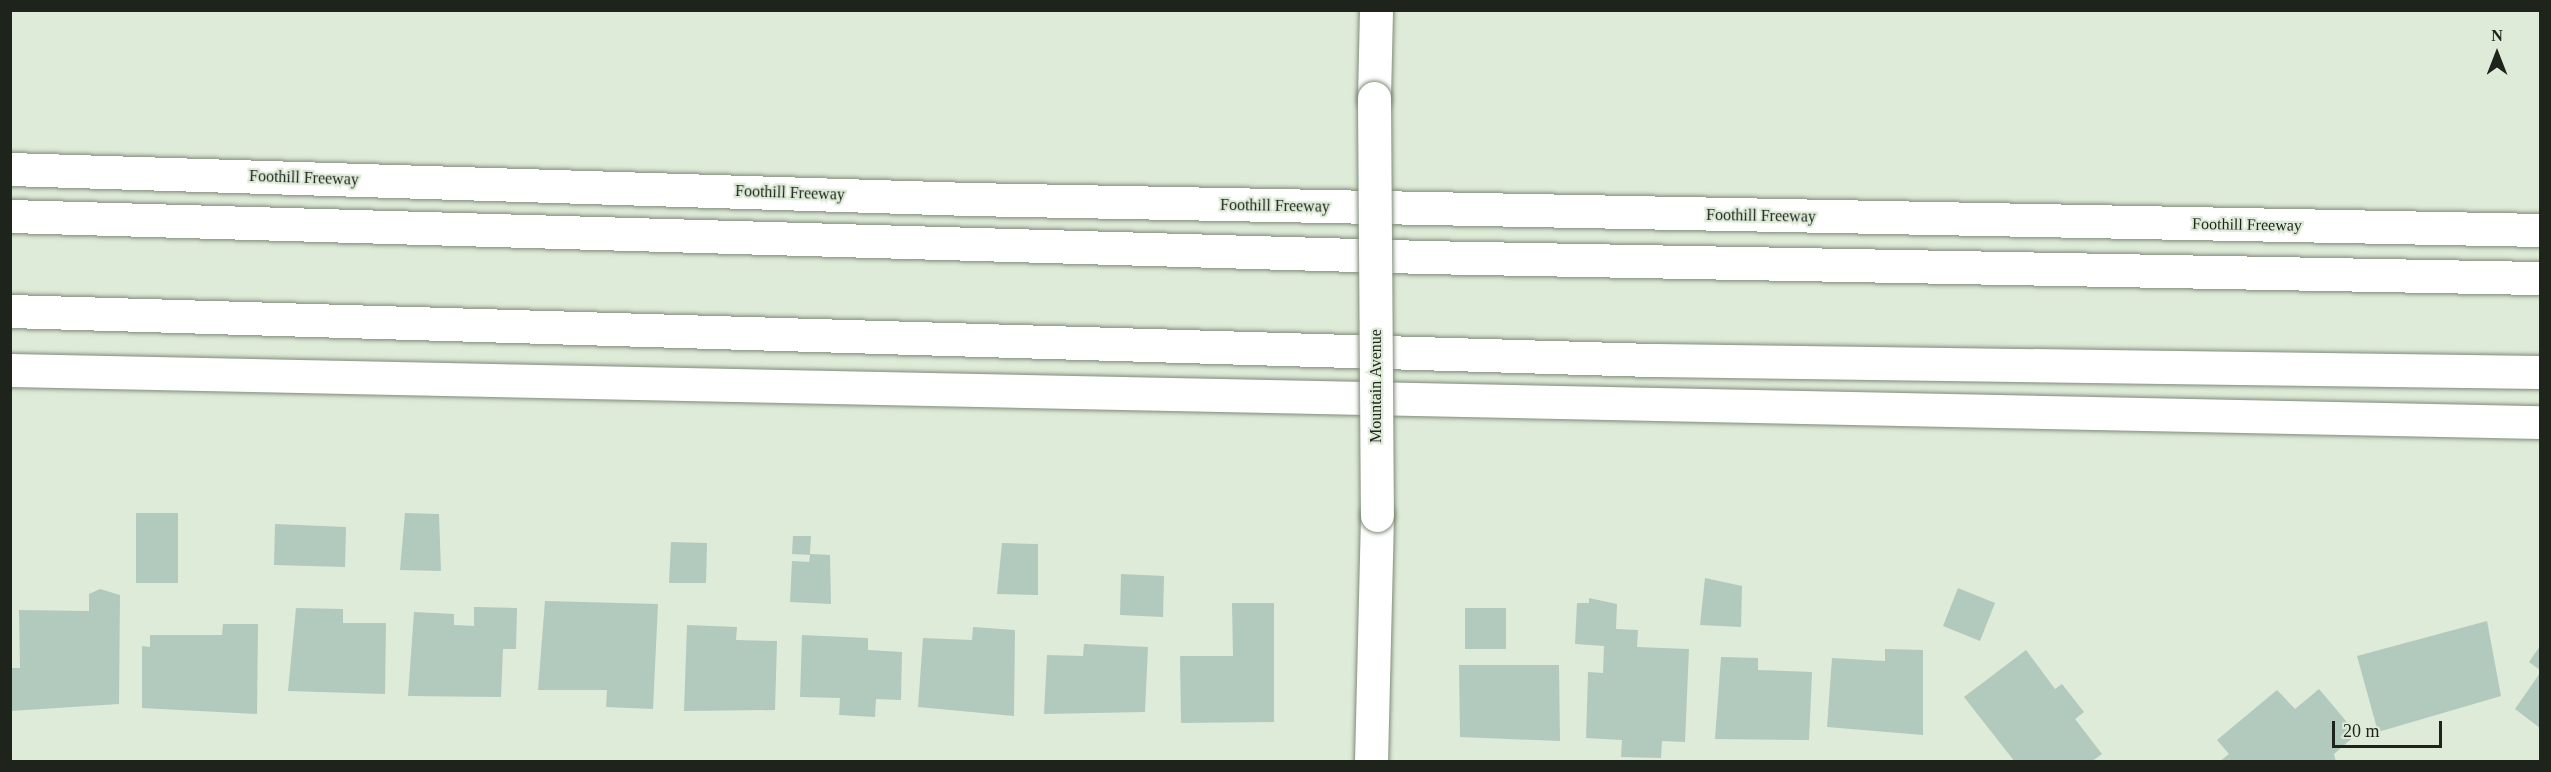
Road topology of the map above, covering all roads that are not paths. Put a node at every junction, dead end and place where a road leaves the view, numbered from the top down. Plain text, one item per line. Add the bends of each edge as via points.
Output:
1 (1376, 10) edge
2 (15, 167) edge
3 (10, 216) edge
4 (2541, 230) edge
5 (2541, 278) edge
6 (10, 310) edge
7 (10, 370) edge
8 (2541, 372) edge
9 (2541, 422) edge
10 (1371, 762) edge

1 - 10 main road, Mountain Avenue, bridge via 1377,515
2 - 4 main road, Foothill Freeway via 994,200
3 - 5 main road via 1435,257
6 - 8 main road via 1656,360
7 - 9 main road

